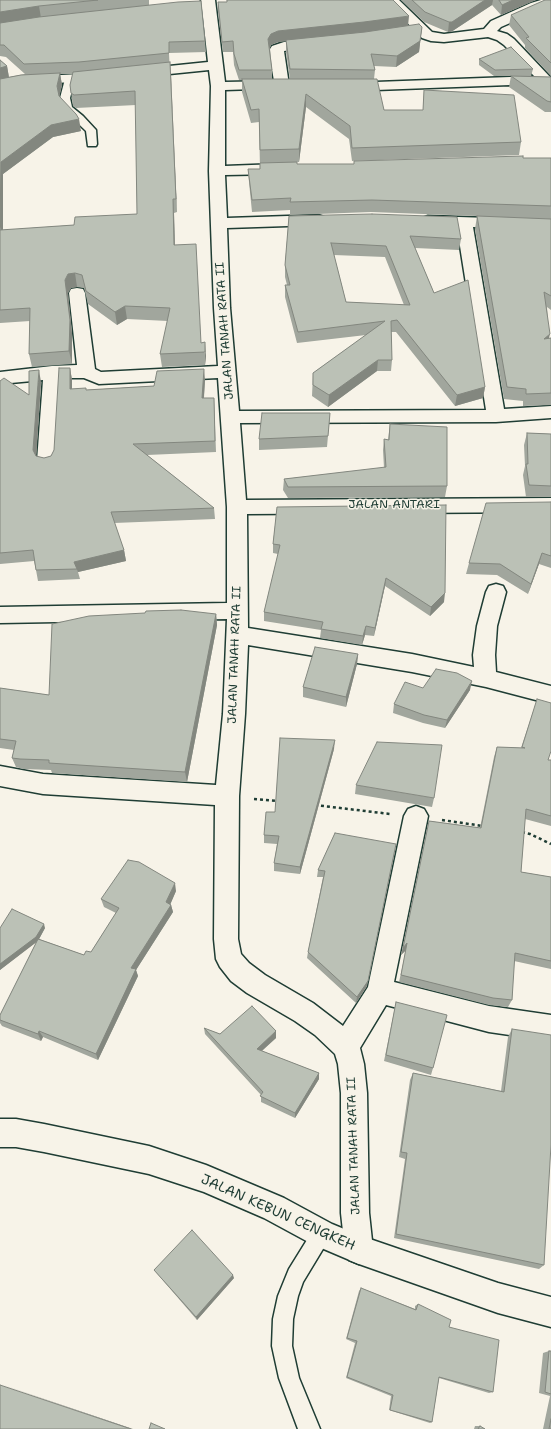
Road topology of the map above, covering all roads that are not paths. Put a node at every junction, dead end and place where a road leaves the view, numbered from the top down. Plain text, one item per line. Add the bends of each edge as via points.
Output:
1 (397, 1) edge
2 (551, 1) edge
3 (203, 5) edge
4 (422, 29) junction
5 (407, 31) edge
6 (488, 33) junction
7 (328, 41) edge
8 (216, 65) junction
9 (12, 72) dead end
10 (126, 74) edge
11 (111, 76) edge
12 (70, 79) junction
13 (23, 81) junction
14 (549, 82) edge
15 (282, 85) junction
16 (0, 86) edge
17 (218, 86) junction
18 (298, 86) edge
19 (338, 86) edge
20 (92, 144) dead end
21 (288, 168) edge
22 (217, 171) junction
23 (333, 220) edge
24 (410, 220) edge
25 (464, 222) junction
26 (219, 223) junction
27 (551, 225) edge
28 (77, 293) dead end
29 (52, 372) junction
30 (87, 372) junction
31 (227, 372) junction
32 (0, 378) edge
33 (551, 412) edge
34 (496, 416) junction
35 (230, 417) junction
36 (46, 461) edge
37 (551, 505) edge
38 (237, 507) junction
39 (496, 592) dead end
40 (238, 612) junction
41 (0, 615) edge
42 (238, 635) junction
43 (486, 678) junction
44 (551, 695) edge
45 (0, 776) edge
46 (227, 796) junction
47 (416, 816) dead end
48 (380, 992) junction
49 (551, 1028) edge
50 (346, 1046) junction
51 (0, 1133) edge
52 (322, 1234) junction
53 (359, 1250) junction
54 (551, 1312) edge
55 (309, 1429) edge

1 - 4 street
2 - 6 street via 496,24
3 - 8 street, JALAN TANAH RATA II
4 - 5 street
4 - 6 street via 426,35 444,38
6 - 14 street via 509,42
7 - 15 street via 277,49
8 - 10 street
8 - 17 street, JALAN TANAH RATA II
9 - 13 street
11 - 12 street
12 - 13 street
12 - 20 lane via 65,98 68,108 91,130
13 - 16 street
14 - 19 street
15 - 17 street
15 - 18 street
17 - 22 street, JALAN TANAH RATA II
21 - 22 street
22 - 26 street, JALAN TANAH RATA II
23 - 26 street
24 - 25 street
25 - 27 street
25 - 34 street
26 - 31 street, JALAN TANAH RATA II
28 - 30 street
29 - 30 street
29 - 32 street
29 - 36 street
30 - 31 street via 99,378
31 - 35 street, JALAN TANAH RATA II
33 - 34 street
34 - 35 street
35 - 38 street, JALAN TANAH RATA II
37 - 38 street, JALAN ANTARI via 372,504
38 - 40 street, JALAN TANAH RATA II
39 - 43 street via 487,626 484,655
40 - 41 street
40 - 42 street, JALAN TANAH RATA II
42 - 43 street via 412,663
42 - 46 street, JALAN TANAH RATA II
43 - 44 street
45 - 46 street via 43,784
46 - 50 street, JALAN TANAH RATA II via 226,939 229,959 240,972 256,984 310,1016
47 - 48 street
48 - 49 street via 489,1019
48 - 50 street
50 - 53 street, JALAN TANAH RATA II via 354,1093 355,1213
51 - 52 street, JALAN KEBUN CENGKEH via 44,1138 149,1160 206,1179 274,1208
52 - 53 street, JALAN KEBUN CENGKEH
52 - 55 lane via 296,1276 282,1319 282,1346 289,1378
53 - 54 street, JALAN KEBUN CENGKEH via 498,1298

